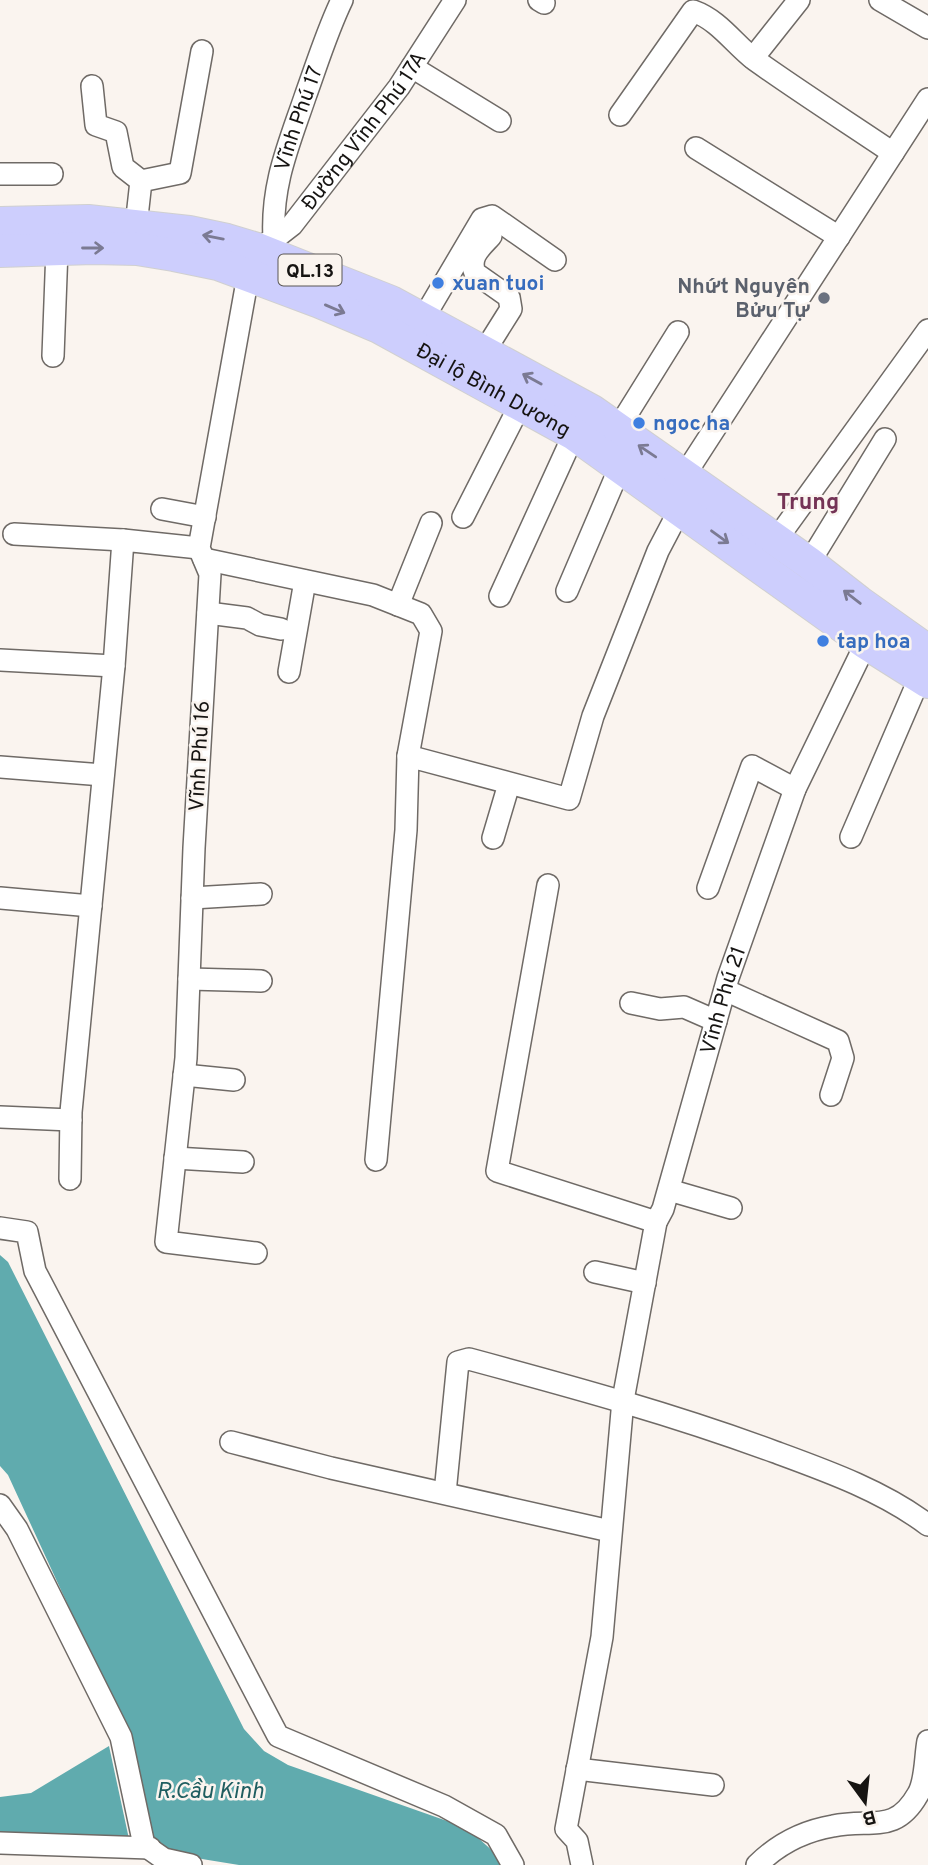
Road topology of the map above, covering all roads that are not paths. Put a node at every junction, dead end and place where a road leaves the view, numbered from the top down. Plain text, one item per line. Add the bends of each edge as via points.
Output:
1 (342, 0) edge
2 (455, 0) edge
3 (799, 0) edge
4 (880, 0) edge
5 (928, 28) edge
6 (202, 51) dead end
7 (753, 58) junction
8 (412, 67) junction
9 (92, 86) dead end
10 (928, 99) edge
11 (620, 115) dead end
12 (500, 121) dead end
13 (696, 148) dead end
14 (893, 153) junction
15 (0, 174) edge
16 (52, 174) dead end
17 (141, 181) junction
18 (0, 223) edge
19 (136, 226) junction
20 (491, 236) dead end
21 (839, 237) junction
22 (57, 249) junction
23 (0, 251) edge
24 (260, 255) junction
25 (555, 260) dead end
26 (423, 319) junction
27 (928, 330) edge
28 (678, 332) dead end
29 (484, 352) junction
30 (53, 356) dead end
31 (520, 405) junction
32 (617, 430) junction
33 (574, 434) junction
34 (885, 439) dead end
35 (620, 467) junction
36 (684, 476) junction
37 (162, 509) dead end
38 (680, 509) junction
39 (205, 517) junction
40 (463, 517) dead end
41 (431, 523) dead end
42 (14, 534) dead end
43 (123, 540) junction
44 (776, 540) junction
45 (202, 554) junction
46 (810, 563) junction
47 (305, 580) junction
48 (568, 591) dead end
49 (500, 596) dead end
50 (398, 605) junction
51 (208, 613) junction
52 (281, 629) dead end
53 (873, 630) junction
54 (0, 660) edge
55 (114, 666) junction
56 (925, 670) edge
57 (289, 672) dead end
58 (408, 756) junction
59 (0, 767) edge
60 (103, 775) junction
61 (509, 783) junction
62 (794, 789) junction
63 (851, 837) dead end
64 (493, 838) dead end
65 (548, 886) dead end
66 (708, 888) dead end
67 (261, 894) dead end
68 (0, 898) edge
69 (192, 898) junction
70 (91, 906) junction
71 (189, 979) junction
72 (261, 981) dead end
73 (725, 990) junction
74 (631, 1003) dead end
75 (716, 1021) junction
76 (184, 1075) junction
77 (234, 1080) dead end
78 (831, 1095) dead end
79 (0, 1117) edge
80 (71, 1120) junction
81 (175, 1157) junction
82 (376, 1160) dead end
83 (243, 1162) dead end
84 (70, 1179) dead end
85 (669, 1189) junction
86 (731, 1208) dead end
87 (656, 1222) junction
88 (0, 1228) edge
89 (256, 1253) dead end
90 (595, 1272) dead end
91 (645, 1283) junction
92 (623, 1400) junction
93 (231, 1443) dead end
94 (445, 1493) junction
95 (0, 1505) edge
96 (928, 1525) edge
97 (610, 1531) junction
98 (928, 1741) edge
99 (577, 1769) junction
100 (713, 1785) dead end
101 (924, 1793) edge
102 (0, 1843) edge
103 (147, 1847) junction
104 (191, 1865) edge
105 (513, 1865) edge
106 (582, 1865) edge
107 (757, 1865) edge

1 - 24 street, Vĩnh Phú 17 via 280,171
2 - 8 street, Đường Vĩnh Phú 17A
3 - 7 street
4 - 5 street
6 - 17 street via 180,173
7 - 11 street via 702,14 692,11
7 - 14 street
8 - 12 street
8 - 24 street, Đường Vĩnh Phú 17A via 292,225
9 - 17 street via 96,125 116,132 123,167
10 - 14 street
13 - 21 street
14 - 21 street
15 - 16 street
17 - 19 street
18 - 19 highway, Đại lộ Bình Dương / QL.13 via 88,221
24 -> 19 highway, Đại lộ Bình Dương / QL.13 via 188,232
20 - 29 street via 474,257 472,267 509,297 511,309
21 - 36 street
22 - 23 highway, Đại lộ Bình Dương / QL.13
22 -> 24 highway, Đại lộ Bình Dương / QL.13 via 137,249 218,264
22 - 30 street
24 - 26 highway, Đại lộ Bình Dương / QL.13 via 391,302
24 -> 31 highway, Đại lộ Bình Dương / QL.13 via 320,302 379,327
24 - 39 street, Vĩnh Phú 16
25 - 26 street via 492,216 482,219
26 - 29 highway, Đại lộ Bình Dương / QL.13
27 - 44 street
28 - 32 street
32 -> 29 highway, Đại lộ Bình Dương / QL.13 via 592,411
31 - 33 highway, Đại lộ Bình Dương / QL.13
31 - 40 street
36 -> 32 highway, Đại lộ Bình Dương / QL.13
33 - 35 highway, Đại lộ Bình Dương / QL.13
33 - 49 street
34 - 46 street
35 - 38 highway, Đại lộ Bình Dương / QL.13
35 - 48 street
36 - 44 highway, Đại lộ Bình Dương / QL.13
37 - 39 street
38 -> 53 highway, Đại lộ Bình Dương / QL.13
38 - 61 street via 658,551 593,716 568,805
39 - 45 street, Vĩnh Phú 16
41 - 50 street
42 - 43 street
43 - 45 street
43 - 55 street
44 - 46 highway, Đại lộ Bình Dương / QL.13
45 - 47 street
45 - 51 street, Vĩnh Phú 16 via 210,574
53 -> 46 highway, Đại lộ Bình Dương / QL.13
47 - 50 street
47 - 57 street
50 - 58 street via 421,614 431,631
51 - 52 street
51 - 69 street, Vĩnh Phú 16
53 - 56 highway, Đại lộ Bình Dương / QL.13
53 - 62 street, Vĩnh Phú 21
54 - 55 street
55 - 60 street
56 - 63 street
58 - 61 street
58 - 82 street via 406,830
59 - 60 street
60 - 70 street
61 - 64 street
62 - 66 street via 752,766
62 - 73 street, Vĩnh Phú 21
65 - 87 street via 497,1171
67 - 69 street
68 - 70 street
69 - 71 street, Vĩnh Phú 16
70 - 80 street
71 - 72 street
71 - 76 street, Vĩnh Phú 16
73 - 75 street, Vĩnh Phú 21
73 - 78 street via 838,1041 843,1058
74 - 75 street via 660,1009 684,1007
75 - 85 street, Vĩnh Phú 21
76 - 77 street
76 - 81 street, Vĩnh Phú 16
79 - 80 street
80 - 84 street
81 - 83 street
81 - 89 street, Vĩnh Phú 16 via 166,1241
85 - 86 street
85 - 87 street, Vĩnh Phú 21
87 - 91 street, Vĩnh Phú 21
88 - 105 street via 27,1233 35,1271 278,1736 444,1806 496,1835
90 - 91 street
91 - 92 street, Vĩnh Phú 21
92 - 94 street via 470,1359 458,1362
92 - 96 street via 809,1465 878,1495
92 - 97 street, Vĩnh Phú 21
93 - 94 street
94 - 97 street
95 - 103 street via 17,1528 121,1737
97 - 99 street, Vĩnh Phú 21 via 602,1637
98 - 101 street
99 - 100 street
99 - 106 street, Vĩnh Phú 21 via 566,1829 577,1841
101 - 107 street via 901,1817 813,1831 770,1852
102 - 103 street
103 - 104 street via 164,1859

